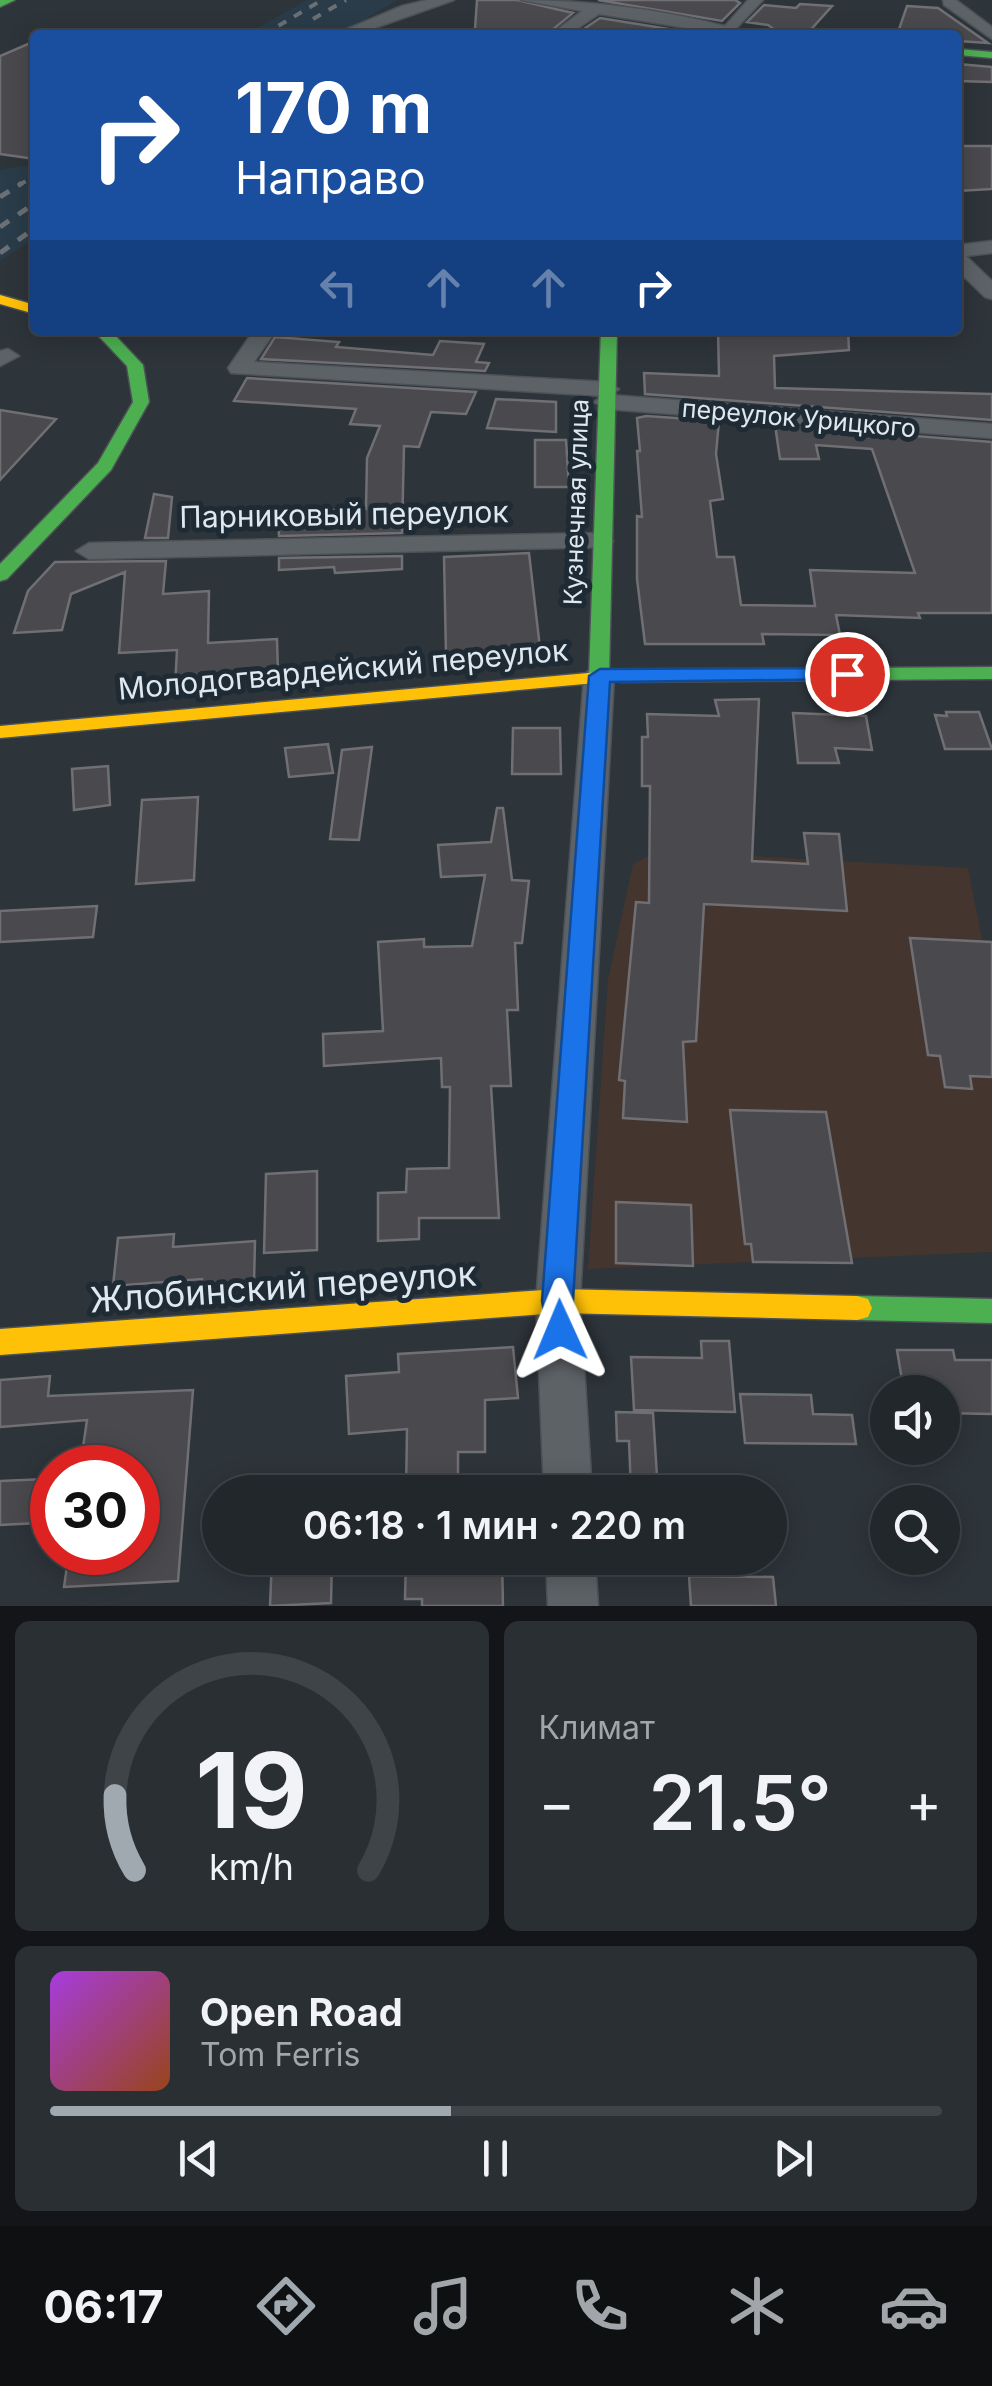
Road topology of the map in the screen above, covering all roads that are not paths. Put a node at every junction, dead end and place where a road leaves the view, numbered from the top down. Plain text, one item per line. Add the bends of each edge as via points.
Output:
1 (10, 0) edge
2 (447, 0) edge
3 (528, 0) edge
4 (756, 0) edge
5 (949, 2) edge
6 (0, 4) edge
7 (596, 9) junction
8 (352, 30) edge
9 (565, 30) edge
10 (717, 30) edge
11 (730, 30) edge
12 (992, 34) edge
13 (962, 52) edge
14 (992, 54) edge
15 (992, 247) edge
16 (962, 251) edge
17 (962, 264) edge
18 (0, 286) edge
19 (992, 293) edge
20 (30, 295) edge
21 (0, 299) edge
22 (30, 308) edge
23 (93, 335) edge
24 (93, 335) edge
25 (262, 335) edge
26 (610, 335) edge
27 (111, 368) dead end
28 (606, 396) junction
29 (115, 404) dead end
30 (992, 431) edge
31 (600, 541) junction
32 (0, 542) edge
33 (89, 551) dead end
34 (0, 575) edge
35 (992, 673) edge
36 (600, 676) junction
37 (0, 732) edge
38 (558, 1301) junction
39 (992, 1312) edge
40 (0, 1342) edge
41 (567, 1475) edge
42 (572, 1575) edge
43 (574, 1606) edge

1 - 6 main road
2 - 8 street
3 - 7 street
4 - 11 street
5 - 12 street
7 - 9 street
7 - 10 street
13 - 14 main road
15 - 16 street
17 - 19 street
18 - 20 main road
21 - 22 main road
23 - 27 main road
24 - 34 main road via 135,365 142,402 104,466
25 - 28 street, переулок Урицкого via 239,368
26 - 28 main road, Кузнечная улица
28 - 30 street, переулок Урицкого
28 - 31 main road, Кузнечная улица
29 - 32 main road via 78,464
31 - 33 street, Парниковый переулок
31 - 36 main road, Кузнечная улица
35 - 36 main road, Молодогвардейский переулок
36 - 37 main road, Молодогвардейский переулок
36 - 38 street
38 - 39 main road, Жлобинский переулок
38 - 40 main road, Жлобинский переулок
38 - 41 street
42 - 43 street

